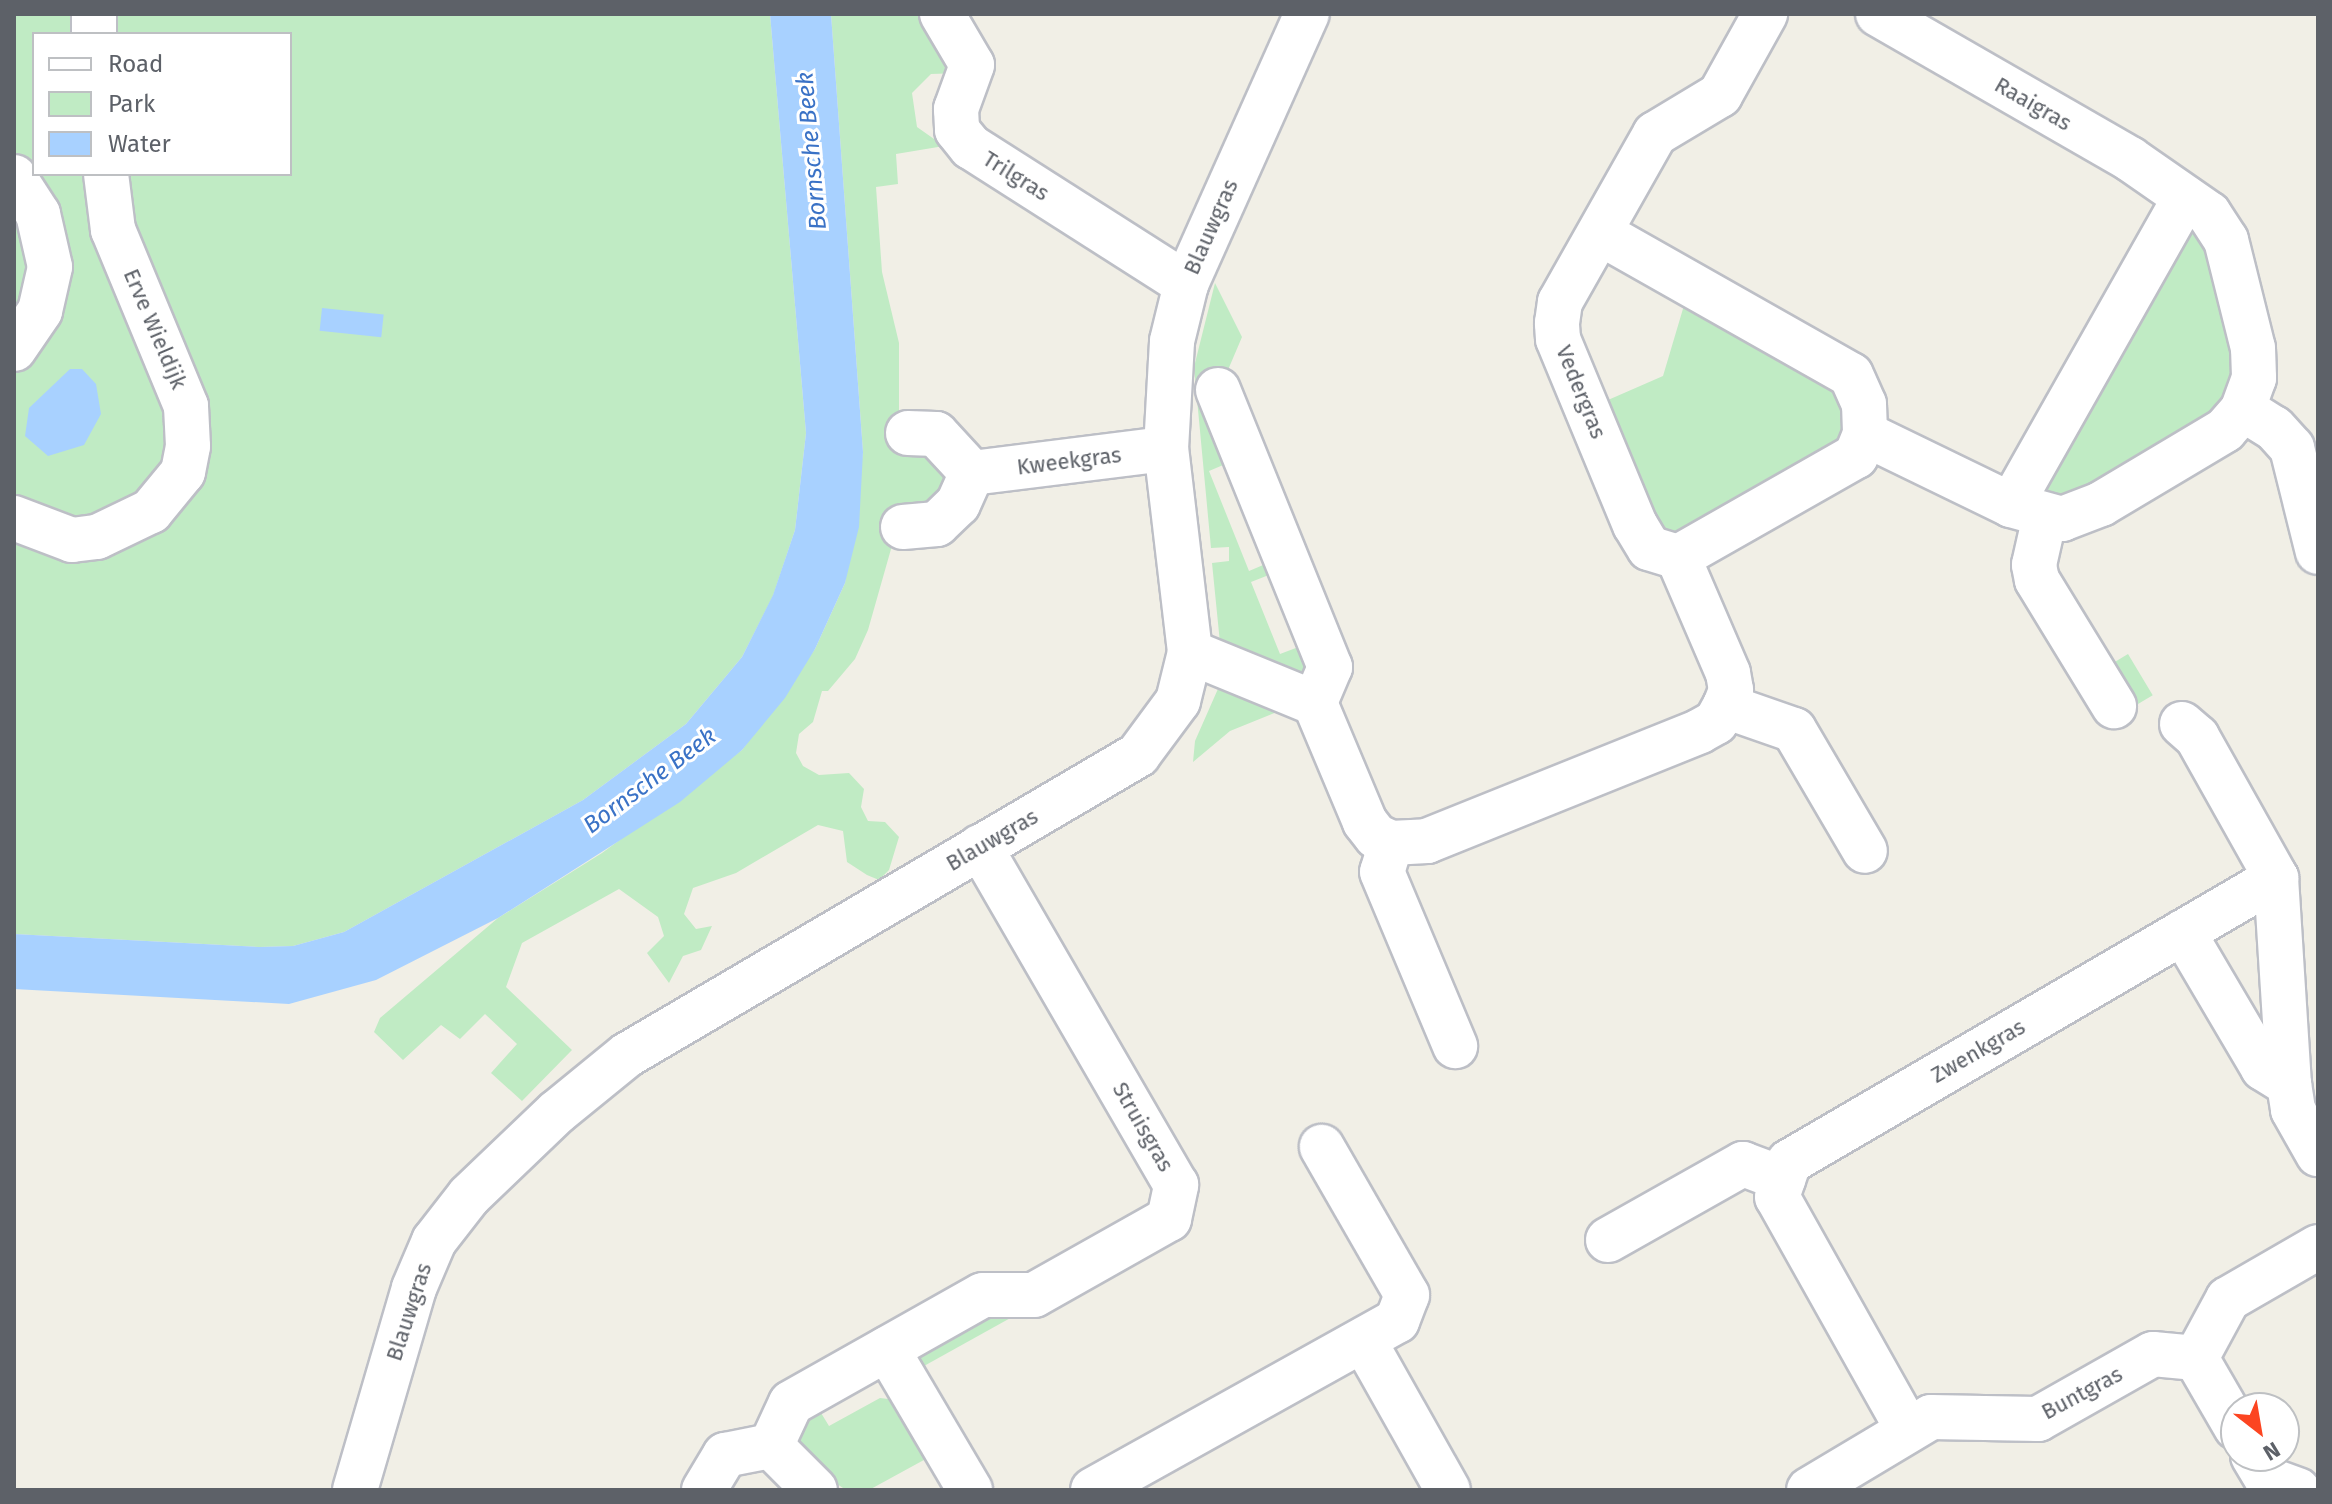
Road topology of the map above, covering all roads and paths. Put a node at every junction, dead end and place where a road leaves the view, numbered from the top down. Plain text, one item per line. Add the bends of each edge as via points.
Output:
1 (942, 14) edge
2 (1307, 14) edge
3 (1765, 14) edge
4 (1878, 14) edge
5 (106, 176) edge
6 (14, 177) edge
7 (2185, 198) junction
8 (113, 230) junction
9 (1600, 233) junction
10 (48, 242) junction
11 (1186, 284) junction
12 (14, 349) edge
13 (1218, 390) dead end
14 (2243, 409) junction
15 (908, 433) dead end
16 (1865, 434) junction
17 (1166, 449) junction
18 (972, 473) junction
19 (2028, 511) junction
20 (14, 518) edge
21 (903, 527) dead end
22 (2318, 552) edge
23 (1678, 557) junction
24 (1190, 652) junction
25 (1315, 703) junction
26 (1725, 706) junction
27 (2114, 706) dead end
28 (2182, 724) dead end
29 (1391, 843) junction
30 (980, 847) junction
31 (1865, 851) dead end
32 (2276, 878) junction
33 (2183, 932) junction
34 (1455, 1046) dead end
35 (2289, 1084) junction
36 (1322, 1147) dead end
37 (2318, 1154) edge
38 (1783, 1179) junction
39 (1608, 1240) dead end
40 (2318, 1247) edge
41 (1364, 1341) junction
42 (887, 1349) junction
43 (2196, 1358) junction
44 (2220, 1399) edge
45 (1908, 1430) junction
46 (771, 1446) junction
47 (2263, 1472) edge
48 (355, 1490) edge
49 (704, 1490) edge
50 (815, 1490) edge
51 (970, 1490) edge
52 (1093, 1490) edge
53 (1448, 1490) edge
54 (1809, 1490) edge
55 (2298, 1490) edge

1 - 11 street, Trilgras via 972,65 956,109 957,130 971,147
2 - 11 street, Blauwgras
3 - 9 street, Vedergras via 1720,95 1655,134
4 - 7 street, Raaigras via 2130,159
5 - 8 street, Erve Wieldijk
6 - 10 street via 38,214
7 - 14 street, Raaigras via 2209,214 2226,240 2253,348 2254,378
7 - 19 street
8 - 10 street
8 - 20 street, Erve Wieldijk via 186,406 183,472 151,511 97,537 72,540
9 - 16 street via 1851,375 1864,404
9 - 23 street, Vedergras via 1560,302 1558,339 1635,525 1649,548
10 - 12 street via 50,267 40,311
11 - 17 street, Blauwgras via 1172,341
13 - 25 street via 1330,667
14 - 19 street via 2225,430 2101,504 2062,519
14 - 22 street via 2274,428 2292,448
15 - 18 street via 936,434
16 - 19 street
16 - 23 street via 1856,456
17 - 18 street, Kweekgras
17 - 24 street, Blauwgras
18 - 21 street via 958,504 937,524
19 - 27 street via 2037,580
23 - 26 street via 1728,673 1731,690
24 - 25 street
24 - 30 street, Blauwgras via 1178,701 1138,755
25 - 29 street via 1365,822
26 - 29 street via 1716,722 1700,731 1427,841
26 - 31 street via 1794,730
28 - 32 street via 2197,737
29 - 34 street via 1382,872
30 - 42 street, Struisgras via 1177,1190 1164,1223 1034,1295 983,1295
30 - 48 street, Blauwgras via 627,1055 557,1112 469,1196 434,1241 414,1288
32 - 33 street, Zwenkgras
32 - 35 street
33 - 35 street via 2263,1068
33 - 38 street, Zwenkgras via 1789,1162
35 - 37 street via 2293,1110
36 - 41 street via 1407,1295 1397,1321
38 - 39 street via 1743,1164
38 - 45 street via 1777,1197
40 - 43 street via 2228,1299
41 - 52 street
41 - 53 street
42 - 46 street, Struisgras via 791,1403
42 - 51 street
43 - 44 street
43 - 45 street, Buntgras via 2153,1354 2038,1419 1931,1417
45 - 54 street, Buntgras
46 - 49 street via 725,1455
46 - 50 street
47 - 55 street via 2267,1479

